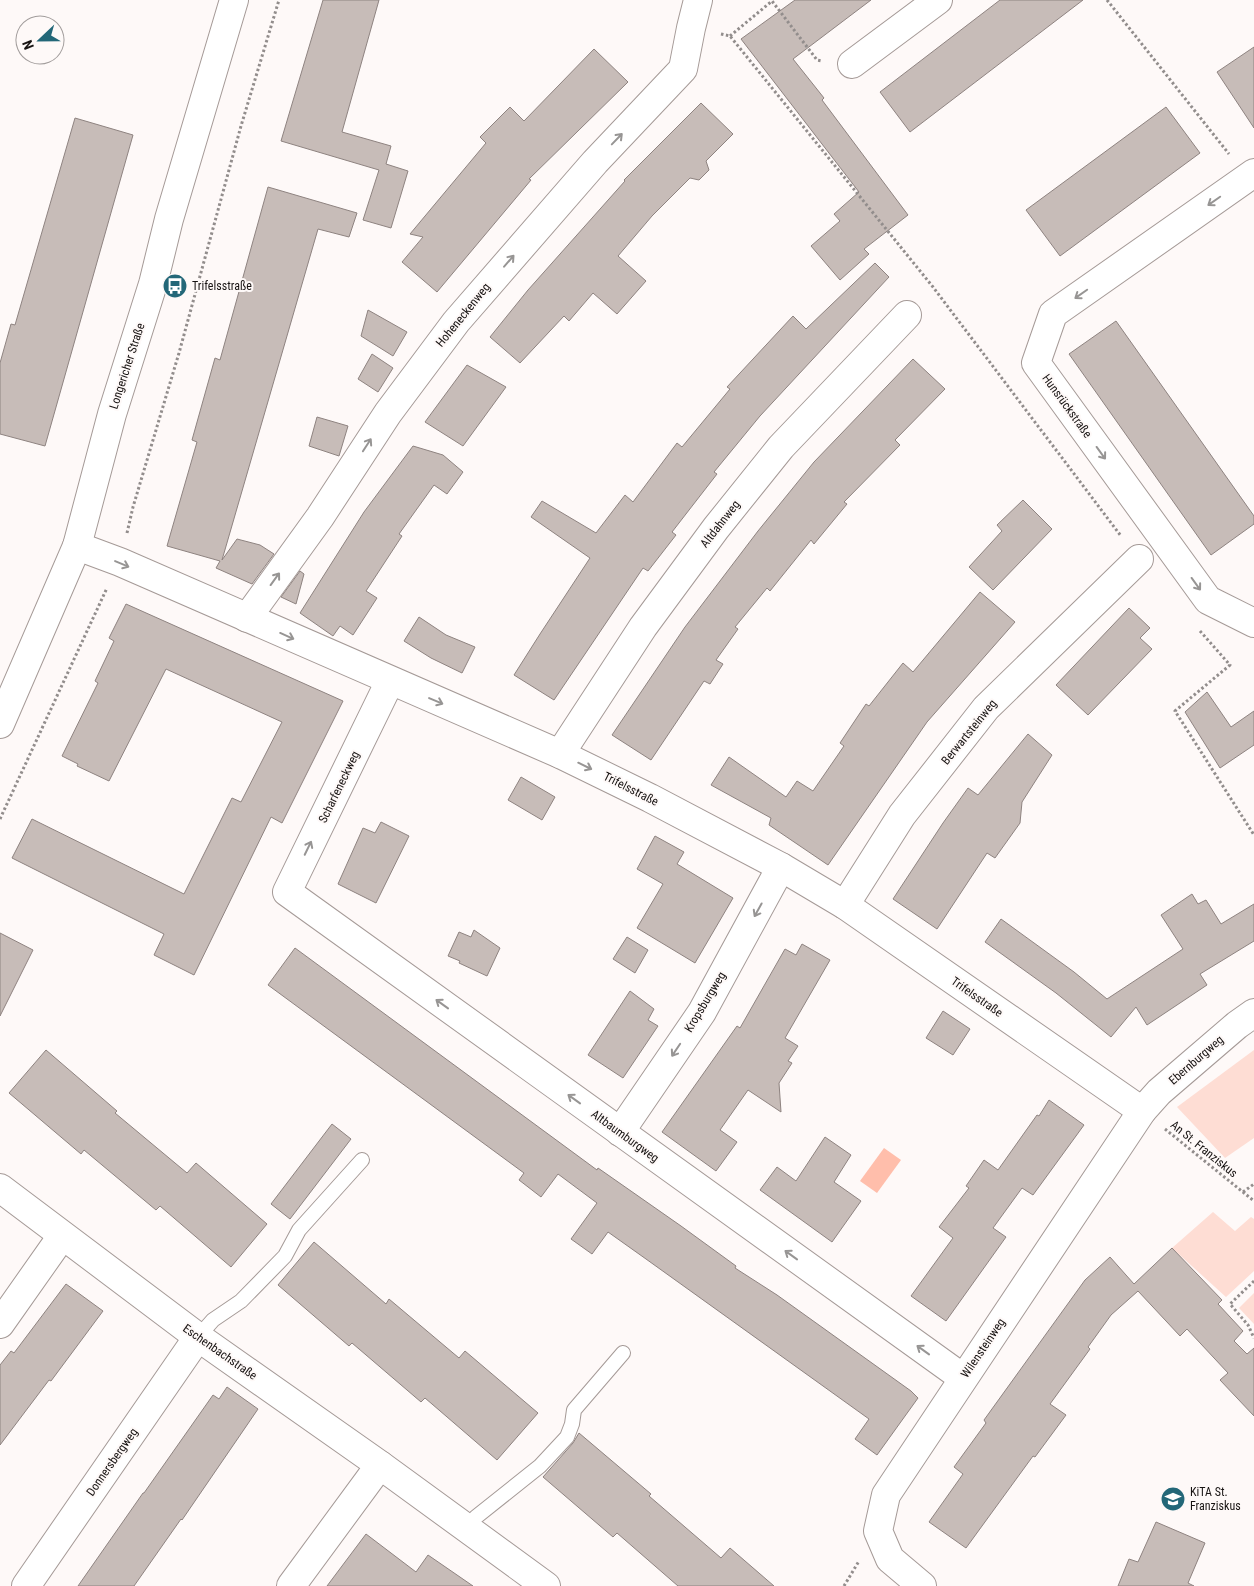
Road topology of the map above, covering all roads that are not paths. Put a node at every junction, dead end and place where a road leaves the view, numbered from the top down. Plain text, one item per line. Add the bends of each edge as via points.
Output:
1 (234, 0) edge
2 (698, 0) edge
3 (938, 0) edge
4 (852, 64) road end
5 (1251, 175) edge
6 (907, 315) dead end
7 (77, 546) junction
8 (1138, 559) road end
9 (247, 618) junction
10 (1254, 623) edge
11 (390, 681) junction
12 (0, 724) edge
13 (560, 754) junction
14 (782, 867) junction
15 (287, 892) joint
16 (845, 905) junction
17 (1254, 1013) edge
18 (1142, 1111) junction
19 (620, 1132) junction
20 (362, 1160) dead end
21 (0, 1188) edge
22 (62, 1236) junction
23 (0, 1324) edge
24 (198, 1337) junction
25 (624, 1353) dead end
26 (963, 1378) junction
27 (380, 1465) junction
28 (467, 1528) junction
29 (908, 1582) edge
30 (26, 1586) edge
31 (291, 1586) edge
32 (546, 1586) edge

1 - 7 street, Longericher Straße via 153,284 112,414
9 -> 2 street, Hoheneckenweg via 320,517 388,413 456,322 595,162 683,69
3 - 4 street
5 -> 10 street, Hunsrückstraße via 1053,314 1036,364 1208,600
6 - 13 street, Altdahnweg via 781,448 716,528 643,627
7 -> 9 street, Trifelsstraße
7 - 12 street, Longericher Straße
8 - 16 street, Berwartsteinweg via 986,708 902,815
9 -> 11 street, Trifelsstraße
11 -> 13 street, Trifelsstraße
15 -> 11 street, Scharfeneckweg
13 -> 14 street, Trifelsstraße
14 - 16 street, Trifelsstraße
14 -> 19 street, Kropsburgweg via 702,1012
19 -> 15 street, Altbaumburgweg
16 - 18 street, Trifelsstraße
17 - 18 street, Ebernburgweg via 1159,1092
18 - 26 street, Wilensteinweg
26 -> 19 street, Altbaumburgweg
20 - 24 lane via 299,1230 285,1256 241,1301 213,1320
21 - 22 street, Eschenbachstraße
22 - 23 street
22 - 24 street, Eschenbachstraße
24 - 27 street, Eschenbachstraße
24 - 30 street, Donnersbergweg
25 - 28 lane via 574,1410 568,1437 540,1466 476,1517
26 - 29 street, Wilensteinweg via 886,1495 878,1531 890,1559
27 - 28 street, Eschenbachstraße
27 - 31 street
28 - 32 street, Eschenbachstraße

